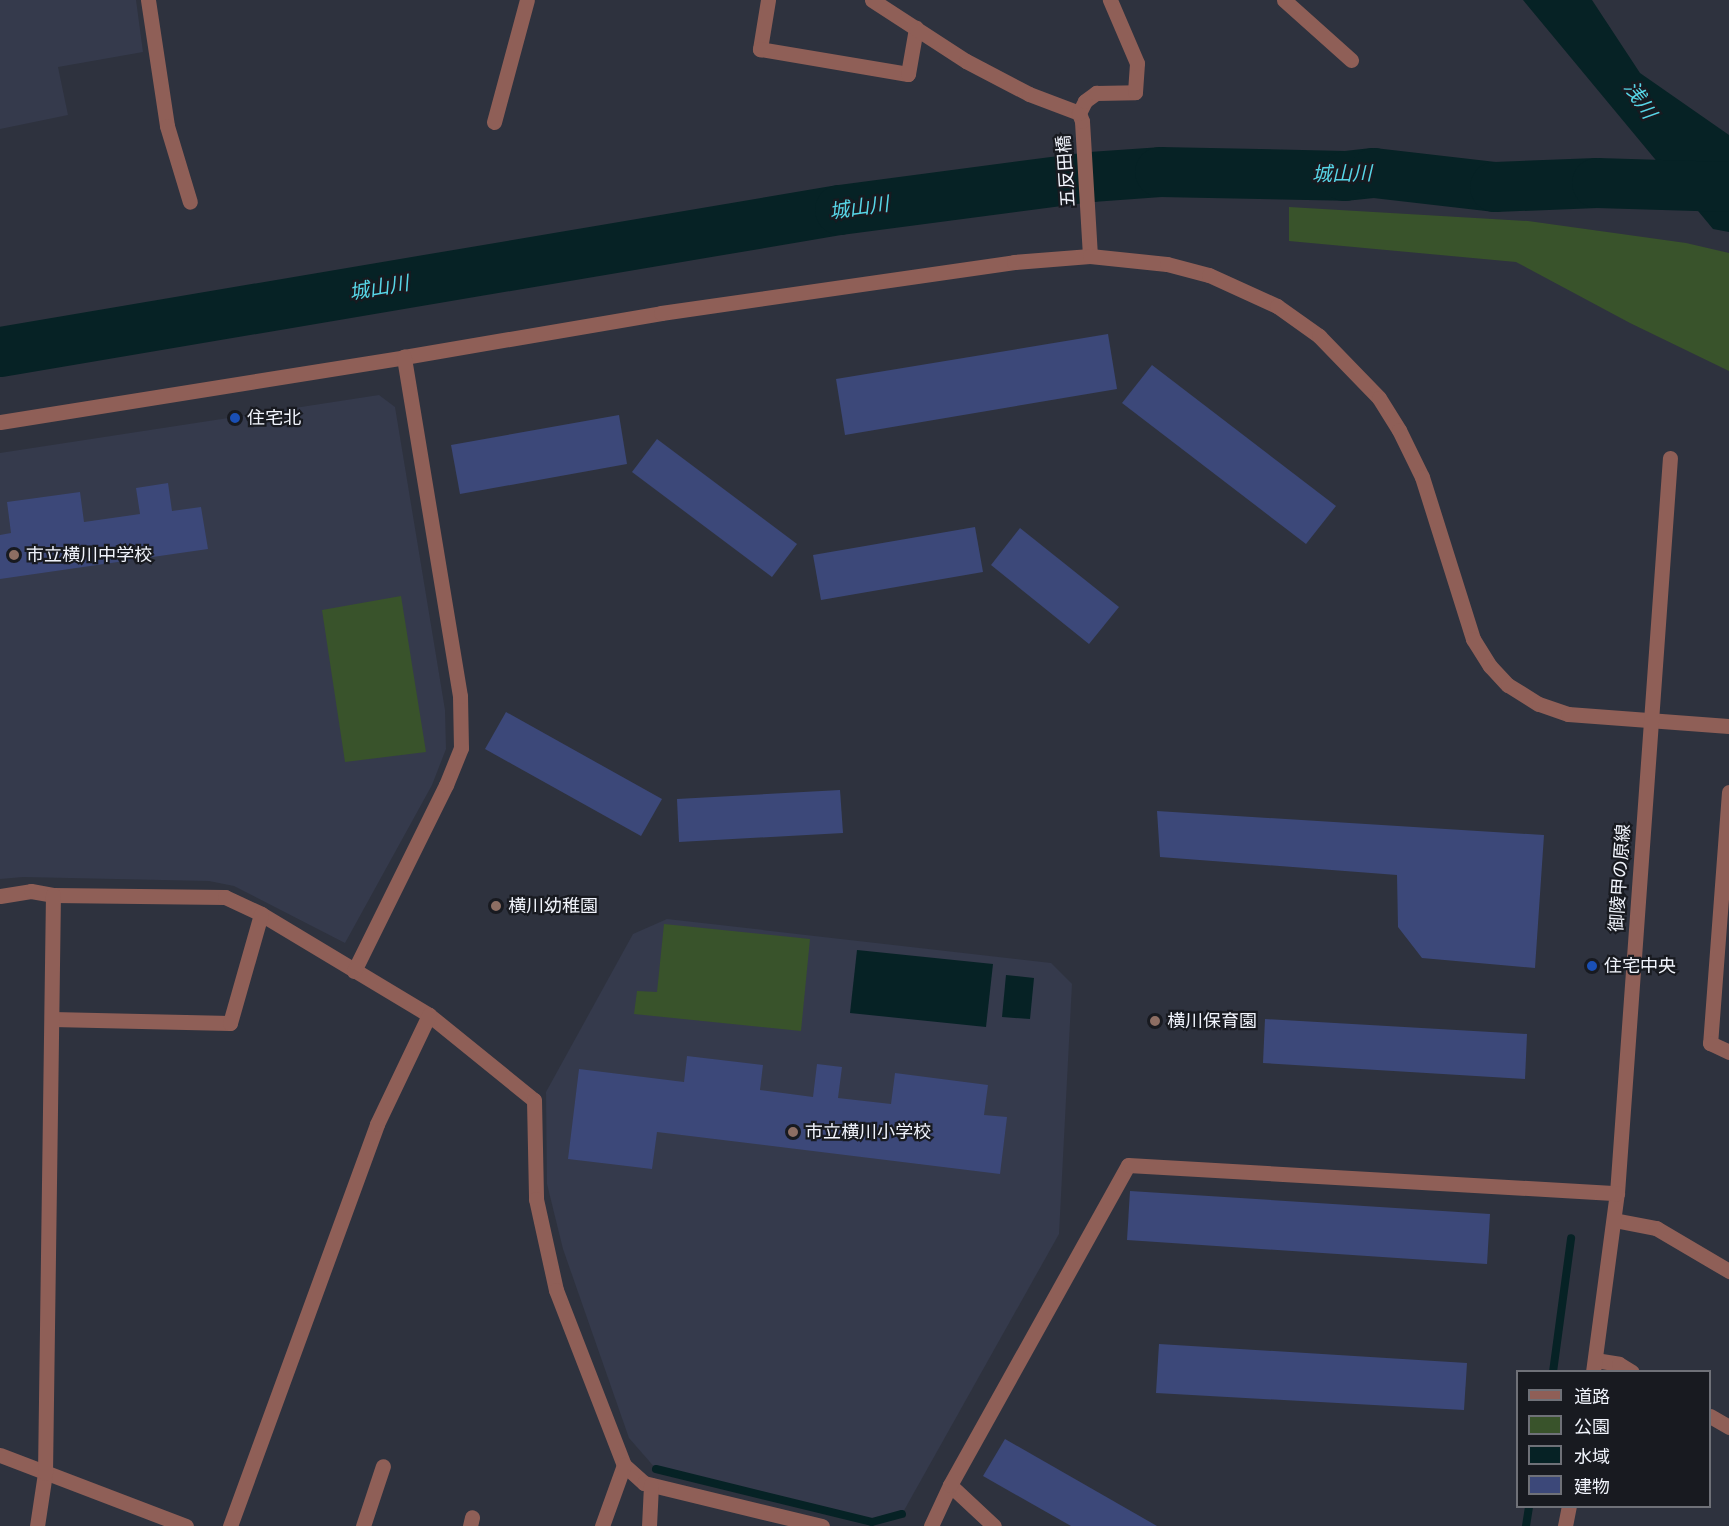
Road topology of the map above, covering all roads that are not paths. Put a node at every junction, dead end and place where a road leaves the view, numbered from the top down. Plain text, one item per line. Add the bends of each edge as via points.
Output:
1 (148, 0) edge
2 (527, 0) edge
3 (768, 0) edge
4 (872, 0) edge
5 (1110, 0) edge
6 (1284, 0) edge
7 (916, 28) junction
8 (1351, 60) dead end
9 (1081, 117) junction
10 (494, 122) dead end
11 (190, 202) dead end
12 (1090, 256) junction
13 (404, 357) junction
14 (0, 422) edge
15 (1670, 458) dead end
16 (1651, 720) junction
17 (1729, 726) edge
18 (1729, 792) edge
19 (53, 895) junction
20 (0, 896) edge
21 (261, 914) junction
22 (354, 971) junction
23 (429, 1015) junction
24 (52, 1018) junction
25 (1729, 1052) edge
26 (1617, 1193) junction
27 (1614, 1220) junction
28 (1729, 1271) edge
29 (1594, 1366) edge
30 (1630, 1370) edge
31 (1711, 1417) edge
32 (1729, 1427) edge
33 (0, 1455) edge
34 (624, 1465) junction
35 (383, 1466) dead end
36 (45, 1473) junction
37 (651, 1485) junction
38 (950, 1485) junction
39 (1569, 1508) edge
40 (38, 1526) edge
41 (186, 1526) edge
42 (230, 1526) edge
43 (363, 1526) edge
44 (602, 1526) edge
45 (649, 1526) edge
46 (822, 1526) edge
47 (931, 1526) edge
48 (994, 1526) edge
49 (1565, 1526) edge

1 - 11 street via 167,126
2 - 10 street
3 - 7 street via 760,49 908,74
4 - 7 street
5 - 9 street via 1137,63 1135,92 1096,93 1085,101
6 - 8 street
7 - 9 street via 966,61
9 - 12 street, 五反田橋
12 - 13 street via 1014,262 661,313
12 - 16 street via 1167,264 1209,275 1277,306 1319,336 1379,398 1399,430 1422,477 1473,639 1490,666 1508,685 1553,709 1585,716
13 - 14 street
13 - 22 street via 460,696 461,747
15 - 16 street, 御陵甲の原線
16 - 17 street
16 - 26 street, 御陵甲の原線
18 - 25 street via 1710,1043
19 - 20 street via 31,891
19 - 21 street via 225,897
19 - 24 street
21 - 22 street
21 - 24 street via 230,1023
22 - 23 street
23 - 34 street via 534,1100 536,1199 556,1290
23 - 42 street via 377,1124
24 - 36 street
26 - 27 street, 御陵甲の原線
26 - 38 street via 1128,1165
27 - 28 street via 1656,1228
27 - 29 street, 御陵甲の原線
29 - 30 street via 1619,1364
31 - 32 street
33 - 36 street
34 - 37 street
34 - 44 street
35 - 43 street
36 - 40 street
36 - 41 street
37 - 45 street
37 - 46 street
38 - 47 street
38 - 48 street
39 - 49 street

